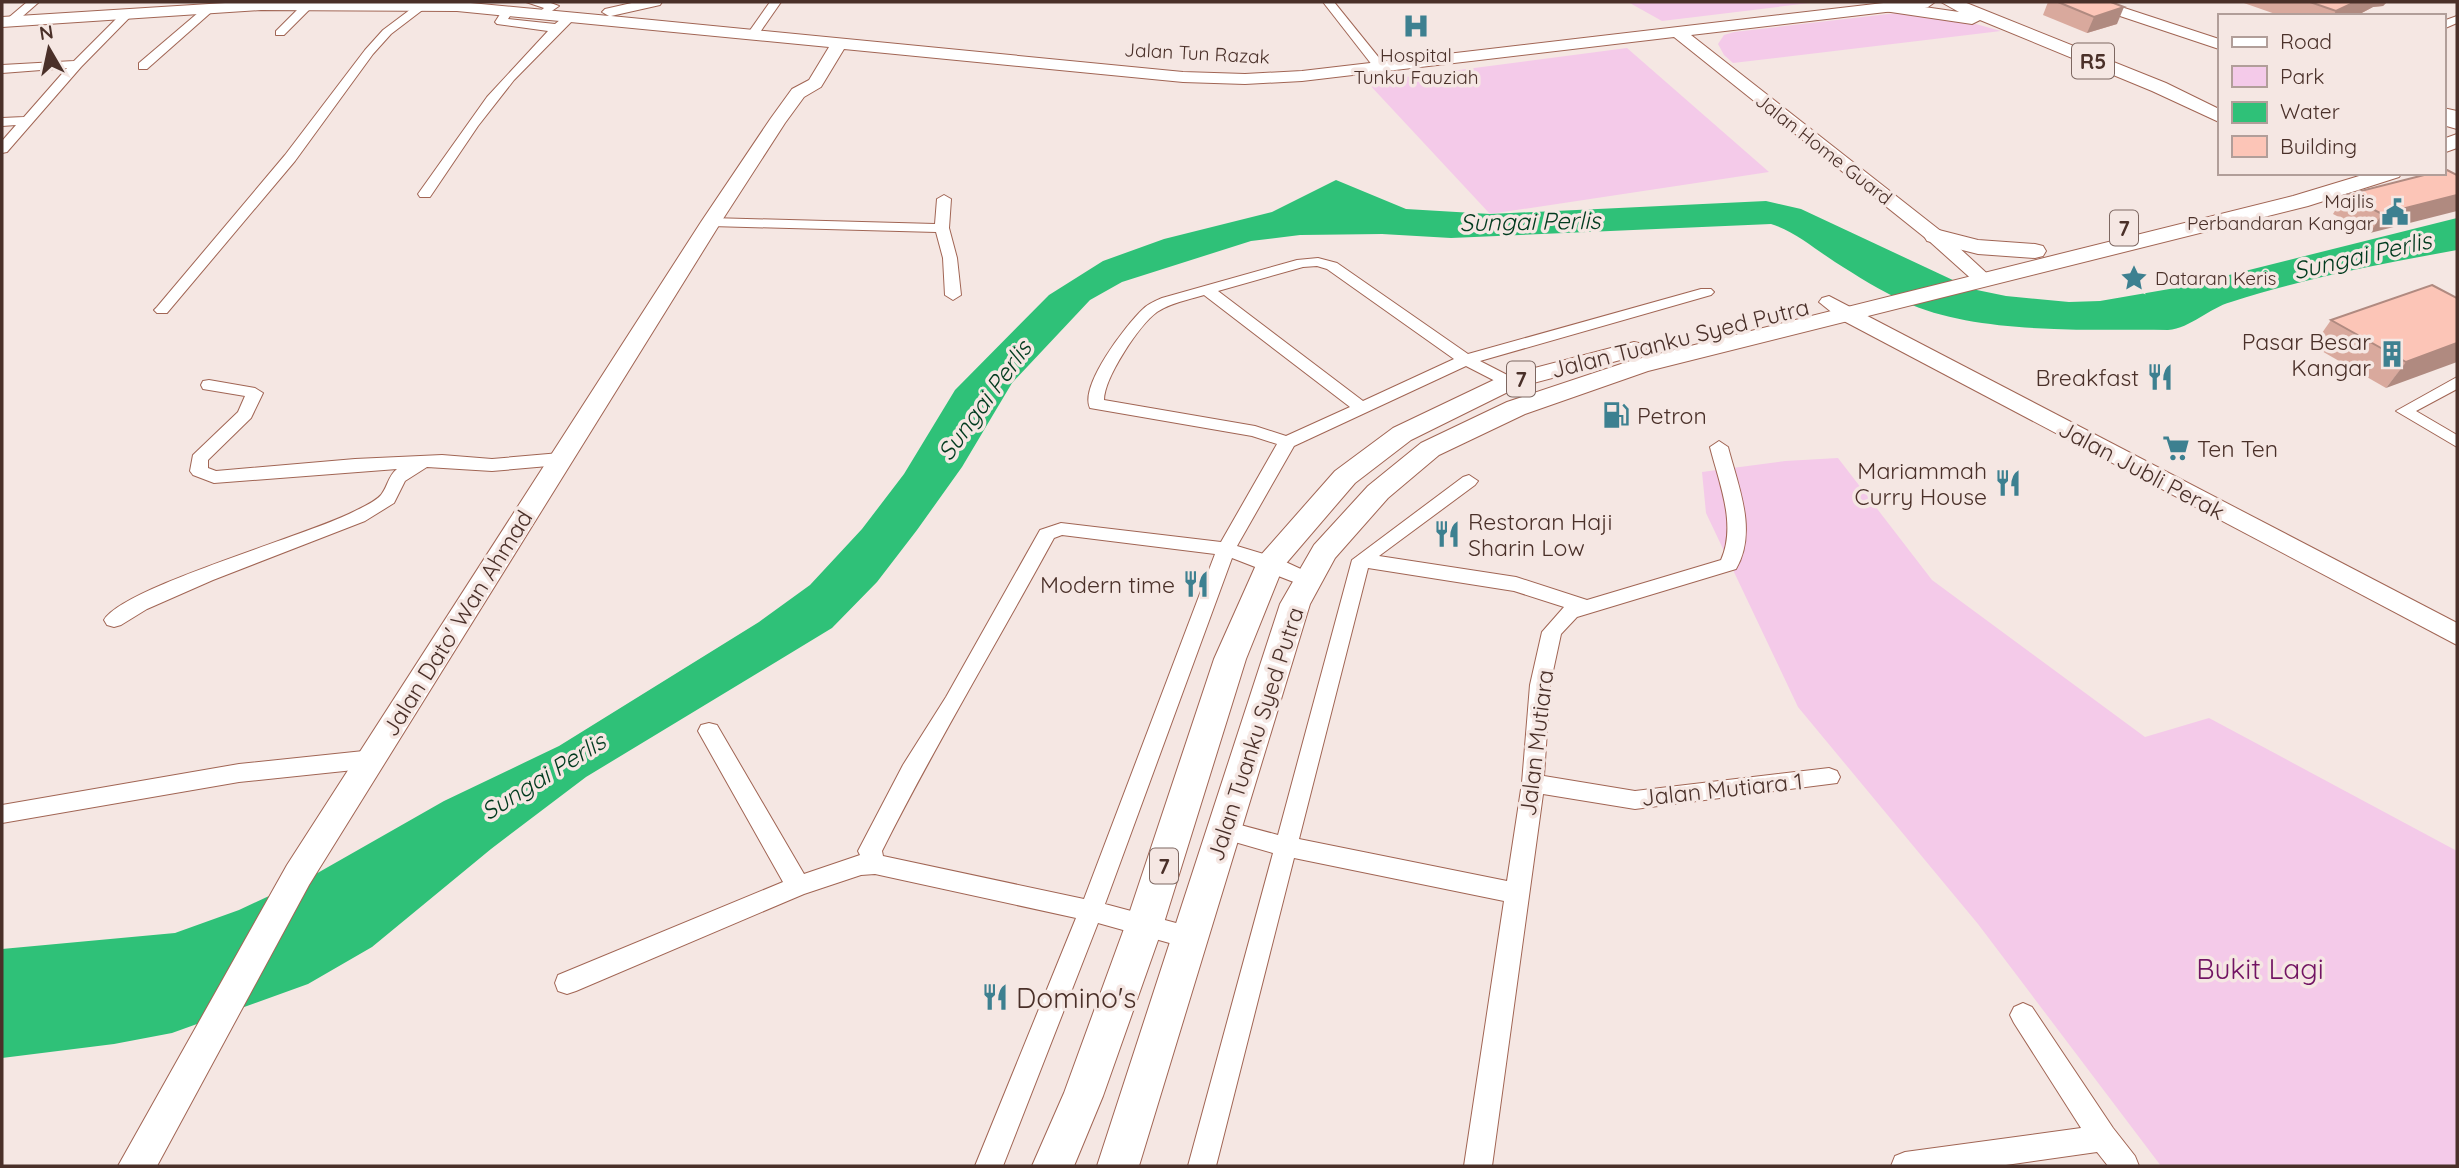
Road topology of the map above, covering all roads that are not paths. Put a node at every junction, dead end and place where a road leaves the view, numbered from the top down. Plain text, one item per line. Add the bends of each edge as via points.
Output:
1 (33, 2) edge
2 (531, 2) edge
3 (655, 2) edge
4 (775, 2) edge
5 (1328, 2) edge
6 (1928, 2) edge
7 (1950, 2) edge
8 (1997, 2) edge
9 (2092, 2) edge
10 (2112, 2) edge
11 (309, 4) junction
12 (1892, 4) edge
13 (423, 5) junction
14 (210, 8) junction
15 (508, 10) junction
16 (128, 13) junction
17 (543, 14) junction
18 (570, 17) junction
19 (2144, 17) junction
20 (6, 21) edge
21 (630, 22) junction
22 (2003, 24) junction
23 (666, 26) junction
24 (1730, 26) junction
25 (556, 28) junction
26 (1678, 32) junction
27 (280, 33) dead end
28 (752, 36) junction
29 (1616, 39) junction
30 (820, 42) junction
31 (839, 44) junction
32 (2218, 44) edge
33 (1705, 55) junction
34 (77, 64) junction
35 (143, 66) dead end
36 (1380, 67) junction
37 (2, 69) edge
38 (2159, 87) junction
39 (798, 93) junction
40 (2218, 108) edge
41 (2218, 116) edge
42 (29, 120) junction
43 (2, 122) edge
44 (2, 149) edge
45 (2329, 177) edge
46 (2367, 177) edge
47 (2278, 191) junction
48 (425, 194) dead end
49 (944, 199) dead end
50 (2300, 201) junction
51 (711, 222) junction
52 (942, 228) junction
53 (1935, 236) junction
54 (2035, 251) junction
55 (1968, 275) junction
56 (1206, 290) junction
57 (1706, 292) dead end
58 (953, 295) dead end
59 (1859, 303) junction
60 (162, 310) dead end
61 (1466, 360) junction
62 (1509, 382) junction
63 (2457, 382) edge
64 (209, 385) dead end
65 (1361, 407) junction
66 (1287, 442) junction
67 (2457, 442) edge
68 (1719, 447) dead end
69 (560, 459) junction
70 (427, 462) junction
71 (1469, 481) dead end
72 (1226, 549) junction
73 (1361, 560) junction
74 (1270, 563) junction
75 (1308, 581) junction
76 (1589, 608) junction
77 (2457, 619) edge
78 (114, 620) dead end
79 (2457, 635) edge
80 (709, 731) dead end
81 (373, 759) junction
82 (1829, 777) dead end
83 (1533, 783) junction
84 (2, 814) edge
85 (1222, 829) junction
86 (1284, 846) junction
87 (875, 864) junction
88 (298, 875) joint
89 (798, 886) junction
90 (1516, 893) junction
91 (1091, 912) junction
92 (1144, 926) junction
93 (1191, 938) junction
94 (568, 983) dead end
95 (2022, 1015) dead end
96 (195, 1064) joint
97 (2103, 1138) junction
98 (137, 1166) edge
99 (989, 1166) edge
100 (1053, 1166) edge
101 (1118, 1166) edge
102 (1202, 1166) edge
103 (1478, 1166) edge
104 (1905, 1166) edge
105 (2125, 1166) edge

1 - 20 street
2 - 17 street via 553,6
3 - 18 main road
3 - 21 main road
3 - 23 main road
4 - 28 street
5 - 36 street
6 - 12 main road, Jalan Tun Razak
7 - 22 main road, R5
8 - 22 main road via 1990,11
9 - 19 main road
10 - 19 main road
11 - 13 main road
11 - 14 main road
11 - 27 street
12 - 22 main road
12 - 24 main road, Jalan Tun Razak
13 - 15 main road
13 - 60 street via 369,52 290,158
14 - 16 main road
14 - 35 street
15 - 17 main road
15 - 25 street via 500,22
16 - 20 main road
16 - 34 street
17 - 18 main road
18 - 21 main road
18 - 25 street
19 - 32 main road
21 - 23 main road, Jalan Tun Razak
22 - 38 main road, R5
23 - 28 main road, Jalan Tun Razak
24 - 26 main road, Jalan Tun Razak
24 - 33 main road via 1709,40
25 - 48 street via 509,78
26 - 29 main road, Jalan Tun Razak
26 - 33 main road, Jalan Home Guard
28 - 30 main road, Jalan Tun Razak
29 - 33 main road via 1668,42
29 - 36 main road, Jalan Tun Razak
30 - 31 main road, Jalan Tun Razak
30 - 39 main road, Jalan Dato' Wan Ahmad via 797,82
31 - 36 main road, Jalan Tun Razak via 1223,79
31 - 39 main road via 815,83
33 - 53 main road, Jalan Home Guard
34 - 37 street
34 - 42 street
38 - 40 main road, R5
38 - 41 main road, R5
39 - 51 main road, Jalan Dato' Wan Ahmad
42 - 43 street
42 - 44 street
45 - 47 main road, 7
46 - 50 main road, 7
47 - 50 main road
47 - 54 main road, 7
49 - 52 street
50 - 55 main road, 7
51 - 52 street
51 - 69 main road, Jalan Dato' Wan Ahmad
52 - 58 street
53 - 54 main road via 1978,247
53 - 55 main road via 1947,261
54 - 55 main road, 7
55 - 59 main road, 7
56 - 61 street via 1318,262 1332,266
56 - 65 street
56 - 66 street via 1150,310 1105,370 1094,394 1096,404 1255,431
57 - 61 street
59 - 62 main road, Jalan Tuanku Syed Putra / 7 via 1591,359
59 - 75 main road, Jalan Tuanku Syed Putra / 7 via 1566,389 1478,424 1430,449 1378,492 1324,552
59 - 77 main road, Jalan Jubli Perak
59 - 79 main road, Jalan Jubli Perak
61 - 62 street
61 - 65 street
62 - 74 main road, Jalan Tuanku Syed Putra / 7 via 1392,441 1345,477
63 - 67 street via 2404,411
64 - 70 street via 255,393 245,414 199,459 199,471 214,477
65 - 66 street
66 - 72 street
68 - 76 street, Jalan Mutiara via 1736,514 1737,545 1729,564
69 - 70 street via 492,466
69 - 81 main road, Jalan Dato' Wan Ahmad
70 - 78 street via 397,478 388,499 359,517 206,575
71 - 73 street
72 - 74 street
72 - 87 street via 1061,529 1047,534 911,771 870,851
72 - 91 street
73 - 76 street via 1516,584
73 - 86 street
74 - 75 street
74 - 92 main road, Jalan Tuanku Syed Putra / 7 via 1230,659
75 - 85 main road, Jalan Tuanku Syed Putra / 7 via 1295,604
76 - 83 street, Jalan Mutiara via 1570,612 1552,632 1540,685
80 - 89 street
81 - 84 street via 239,773
81 - 88 main road, Jalan Dato' Wan Ahmad
82 - 83 street, Jalan Mutiara 1 via 1635,800
83 - 90 street, Jalan Mutiara
85 - 86 street
85 - 93 main road, Jalan Tuanku Syed Putra / 7
86 - 90 street
86 - 102 street
87 - 89 street
87 - 91 street
88 - 96 main road, Jalan Dato' Wan Ahmad
89 - 94 street
90 - 103 street, Jalan Mutiara
91 - 92 street
91 - 99 street
92 - 93 street
92 - 100 main road, Jalan Tuanku Syed Putra / 7
93 - 101 main road, Jalan Tuanku Syed Putra / 7
95 - 97 street
96 - 98 main road, Jalan Dato' Wan Ahmad
97 - 104 street
97 - 105 street

